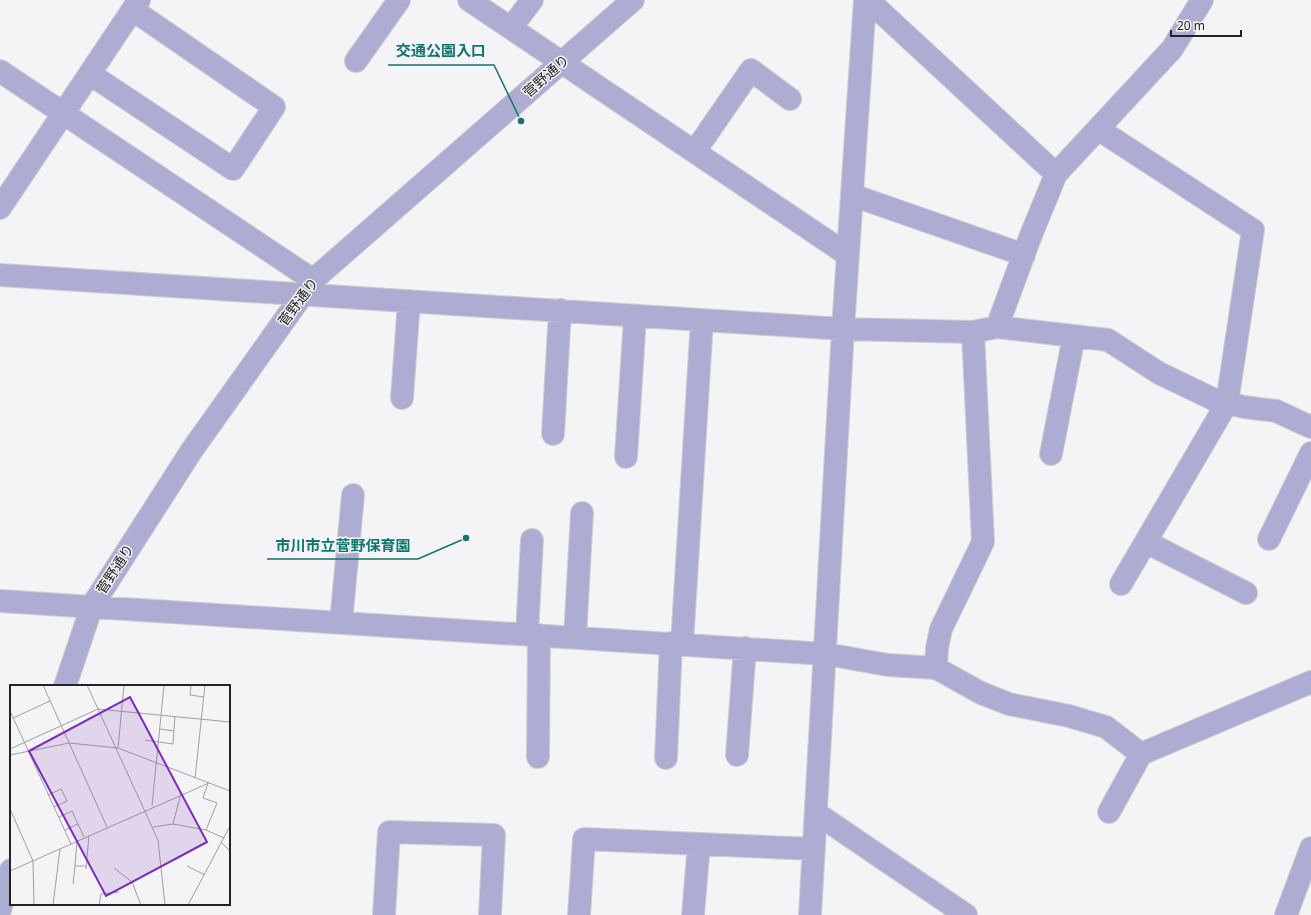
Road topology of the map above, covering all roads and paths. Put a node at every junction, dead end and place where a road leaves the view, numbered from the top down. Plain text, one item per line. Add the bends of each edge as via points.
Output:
1 (399, 0) edge
2 (469, 0) edge
3 (532, 0) edge
4 (633, 0) edge
5 (866, 0) edge
6 (1202, 0) edge
7 (136, 5) edge
8 (511, 28) junction
9 (356, 61) dead end
10 (562, 62) junction
11 (0, 71) edge
12 (90, 74) junction
13 (790, 99) dead end
14 (64, 114) junction
15 (1098, 129) junction
16 (695, 151) junction
17 (1056, 174) junction
18 (8, 181) edge
19 (852, 195) junction
20 (0, 208) edge
21 (848, 255) junction
22 (1024, 255) junction
23 (0, 275) edge
24 (308, 287) junction
25 (409, 301) junction
26 (560, 310) junction
27 (634, 317) junction
28 (702, 320) junction
29 (997, 327) junction
30 (843, 329) junction
31 (973, 332) junction
32 (1074, 336) junction
33 (402, 398) dead end
34 (1226, 402) junction
35 (1311, 427) edge
36 (553, 434) dead end
37 (1311, 453) edge
38 (1051, 454) dead end
39 (626, 457) dead end
40 (353, 494) dead end
41 (582, 513) dead end
42 (1269, 539) dead end
43 (532, 540) dead end
44 (1146, 542) junction
45 (1122, 584) dead end
46 (1246, 593) dead end
47 (0, 600) edge
48 (92, 606) junction
49 (342, 622) junction
50 (533, 634) junction
51 (575, 637) junction
52 (676, 644) junction
53 (745, 648) junction
54 (826, 654) junction
55 (936, 668) junction
56 (1311, 682) edge
57 (65, 685) edge
58 (1141, 754) junction
59 (737, 755) dead end
60 (538, 757) dead end
61 (666, 758) dead end
62 (1109, 812) dead end
63 (816, 813) junction
64 (699, 844) junction
65 (1311, 848) edge
66 (814, 849) junction
67 (10, 874) edge
68 (0, 910) edge
69 (384, 915) edge
70 (490, 915) edge
71 (579, 915) edge
72 (693, 915) edge
73 (810, 915) edge
74 (966, 915) edge
75 (1286, 915) edge

1 - 9 street
2 - 8 street
3 - 8 street
4 - 10 street, 菅野通り
5 - 17 street
5 - 19 street
6 - 15 street via 1172,49
7 - 12 street
7 - 12 street via 274,107 233,169
8 - 10 street
10 - 16 street
10 - 24 street, 菅野通り
11 - 14 street
12 - 14 street
13 - 16 street via 751,70
14 - 18 street
14 - 24 street
15 - 17 street
15 - 34 street via 1253,230
16 - 21 street
17 - 22 street
18 - 20 street
19 - 21 street
19 - 22 street
21 - 30 street
22 - 29 street
23 - 24 street
24 - 25 street
24 - 48 street, 菅野通り via 192,450
25 - 26 street
25 - 33 street
26 - 27 street
26 - 36 street
27 - 28 street
27 - 39 street
28 - 30 street
28 - 52 street
29 - 31 street
29 - 32 street
30 - 31 street
30 - 54 street
31 - 55 street via 983,542 941,629
32 - 34 street via 1108,340 1159,373 1213,399
32 - 38 street
34 - 35 street via 1276,411
34 - 44 street
37 - 42 street
40 - 49 street
41 - 51 street
43 - 50 street
44 - 45 street
44 - 46 street
47 - 48 street
48 - 49 street
48 - 57 street, 菅野通り
49 - 50 street
50 - 51 street
50 - 60 street
51 - 52 street
52 - 53 street
52 - 61 street
53 - 54 street
53 - 59 street
54 - 55 street via 888,665
54 - 63 street
55 - 58 street via 982,693 1009,704 1069,716 1106,727
56 - 58 street
58 - 62 street
63 - 66 street
63 - 74 street
64 - 66 street
64 - 71 street via 584,839
64 - 72 street
65 - 75 street
66 - 73 street
67 - 68 street
69 - 70 street via 389,832 494,836

